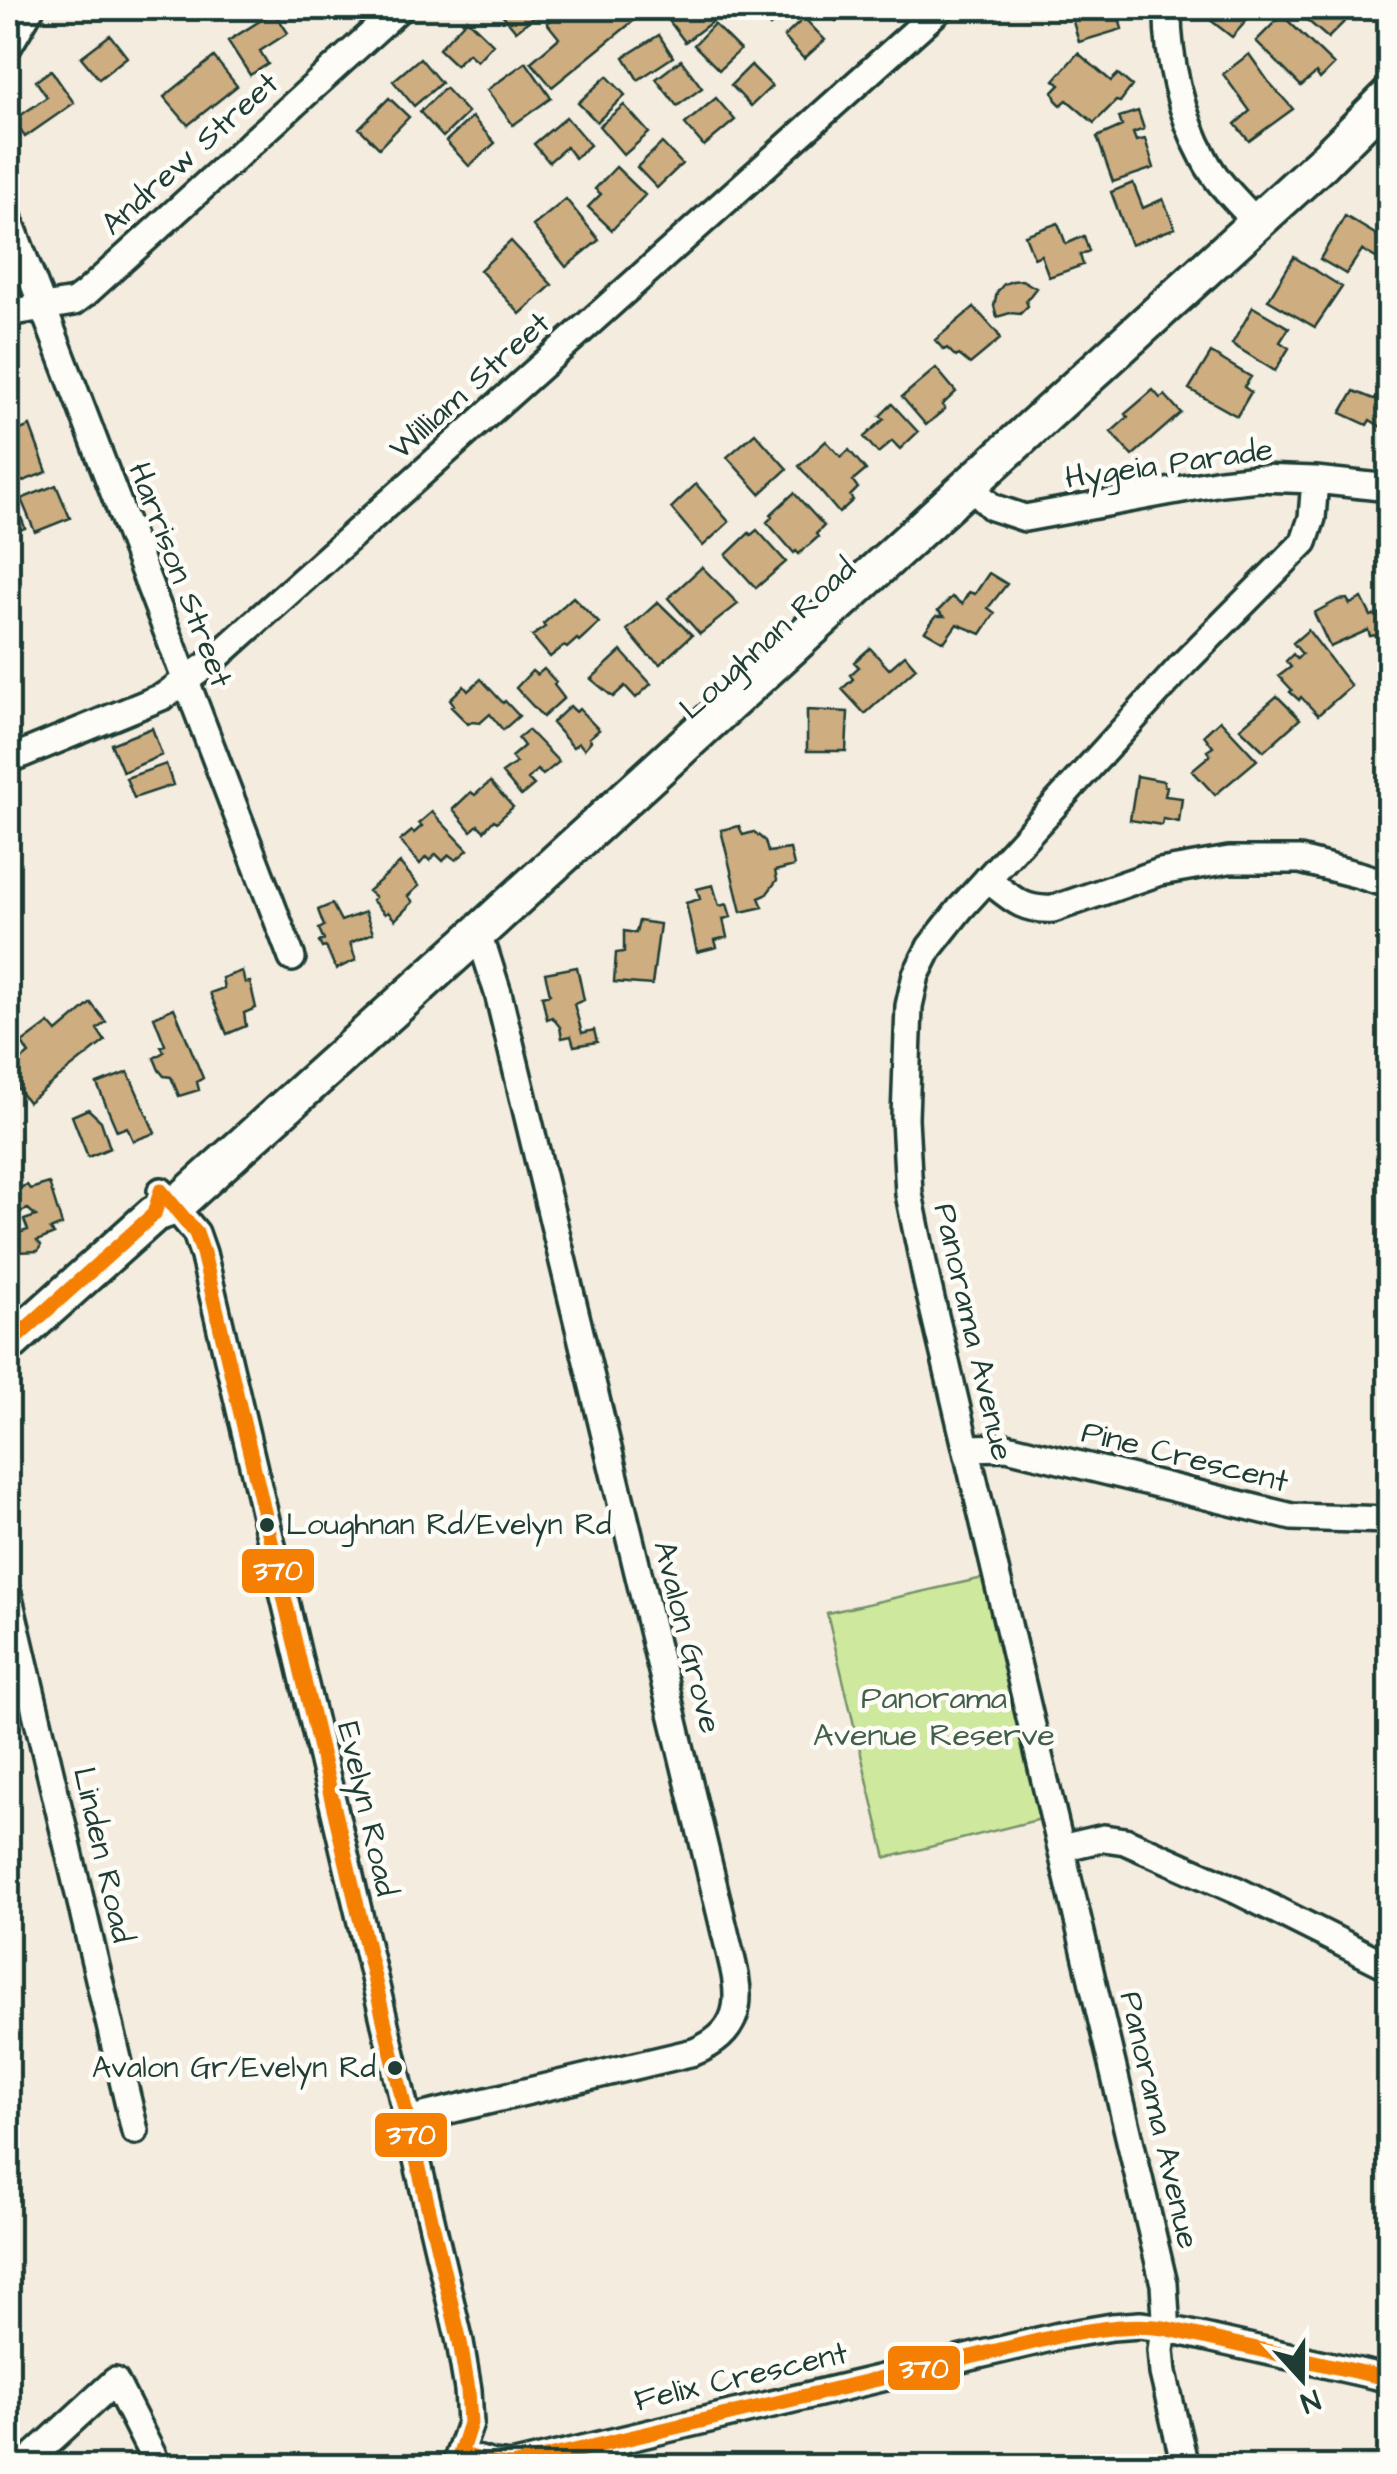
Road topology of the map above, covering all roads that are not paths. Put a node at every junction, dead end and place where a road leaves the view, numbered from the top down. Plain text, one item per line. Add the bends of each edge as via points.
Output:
1 (31, 8) edge
2 (400, 8) edge
3 (941, 8) edge
4 (1168, 8) edge
5 (8, 48) edge
6 (1390, 68) edge
7 (1390, 95) edge
8 (1244, 210) junction
9 (8, 216) edge
10 (42, 307) junction
11 (8, 313) edge
12 (1316, 480) junction
13 (968, 485) junction
14 (1390, 488) edge
15 (186, 680) junction
16 (8, 760) edge
17 (987, 879) junction
18 (1390, 885) edge
19 (475, 936) junction
20 (292, 958) dead end
21 (163, 1204) junction
22 (8, 1345) edge
23 (966, 1448) junction
24 (1390, 1520) edge
25 (8, 1594) edge
26 (1061, 1848) junction
27 (1390, 1967) edge
28 (408, 2120) junction
29 (135, 2131) dead end
30 (1164, 2328) junction
31 (1390, 2379) edge
32 (458, 2460) edge
33 (28, 2462) dead end
34 (530, 2464) edge
35 (158, 2466) edge
36 (1185, 2466) edge

1 - 5 street
2 - 10 street, Andrew Street via 86,294
3 - 15 street, William Street
4 - 8 street via 1190,125 1206,161
6 - 8 main road, Loughnan Road
7 - 13 main road, Loughnan Road
8 - 21 main road, Loughnan Road via 336,1029
9 - 10 street, Harrison Street
10 - 11 street, Andrew Street
10 - 15 street, Harrison Street
12 - 13 street, Hygeia Parade via 1221,482 1025,518 992,507
12 - 14 street, Hygeia Parade
12 - 17 street, Panorama Avenue via 1304,542
13 - 19 main road, Loughnan Road
15 - 16 street, William Street via 164,696
15 - 20 street, Harrison Street
17 - 18 street via 1037,910 1160,872 1229,860 1300,860
17 - 23 street, Panorama Avenue via 930,947 916,976 908,1025 909,1194
19 - 21 main road, Loughnan Road
19 - 28 street, Avalon Grove via 496,982 738,2002 729,2029 694,2052
21 - 22 main road, Loughnan Road
21 - 28 street, Evelyn Road via 196,1233 203,1253
23 - 24 street, Pine Crescent via 1007,1447 1292,1517
23 - 26 street, Panorama Avenue
25 - 29 street, Linden Road
26 - 27 street via 1104,1838 1125,1841
26 - 30 street, Panorama Avenue via 1164,2284
28 - 32 street, Evelyn Road via 468,2390 470,2423
30 - 31 street, Felix Crescent
30 - 34 street, Felix Crescent via 1059,2336
30 - 36 street, Panorama Avenue via 1163,2373
32 - 34 street, Felix Crescent
33 - 35 street via 115,2381

